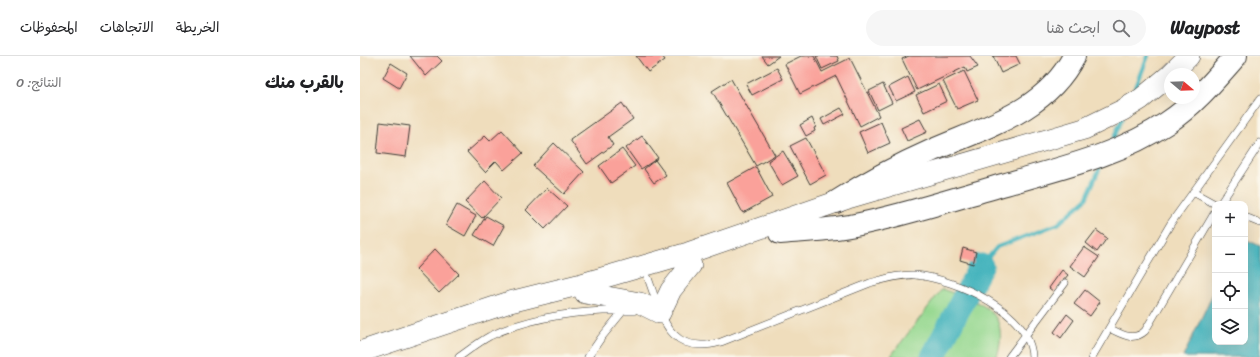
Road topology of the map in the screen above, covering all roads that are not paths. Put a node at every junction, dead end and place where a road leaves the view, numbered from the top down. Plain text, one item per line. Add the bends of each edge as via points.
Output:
1 (1074, 56) edge
2 (1189, 56) edge
3 (1202, 56) edge
4 (1236, 56) edge
5 (1178, 68) edge
6 (1191, 68) edge
7 (1164, 81) edge
8 (1164, 94) edge
9 (1260, 99) edge
10 (1260, 143) edge
11 (1036, 148) junction
12 (1192, 192) junction
13 (1222, 201) edge
14 (836, 202) junction
15 (1212, 202) edge
16 (1212, 217) edge
17 (1248, 218) edge
18 (1260, 223) edge
19 (780, 234) junction
20 (691, 265) junction
21 (648, 278) junction
22 (1065, 283) dead end
23 (585, 293) junction
24 (623, 311) junction
25 (660, 313) junction
26 (1109, 328) junction
27 (1026, 335) junction
28 (360, 352) edge
29 (377, 357) edge
30 (459, 357) edge
31 (588, 357) edge
32 (1009, 357) edge
33 (1032, 357) edge
34 (1092, 357) edge

1 - 14 highway via 1050,89 1026,108 876,178
2 - 5 main road
3 - 6 main road
4 - 19 highway via 1185,110 1129,144 1068,166 880,220 833,229
7 - 11 main road via 1141,99 1110,117
8 - 11 main road via 1108,130 1087,138
9 - 12 lane
10 - 13 lane
11 - 14 main road
11 - 19 main road via 851,208
12 - 15 lane
12 - 26 lane via 1156,247
14 - 28 main road via 688,252 578,285 510,302
16 - 26 lane via 1145,331 1132,337
17 - 18 lane
19 - 20 main road
20 - 21 main road
20 - 25 main road via 671,290
21 - 23 main road
21 - 25 lane
22 - 27 lane
23 - 25 main road via 640,302
23 - 29 main road via 511,311
24 - 25 lane
24 - 30 lane via 586,312 543,319 490,336
24 - 31 lane
25 - 27 lane via 668,332 686,342 705,345 721,342 870,282 914,275 951,284 993,303 1008,313
26 - 34 lane
27 - 32 lane
27 - 33 lane

